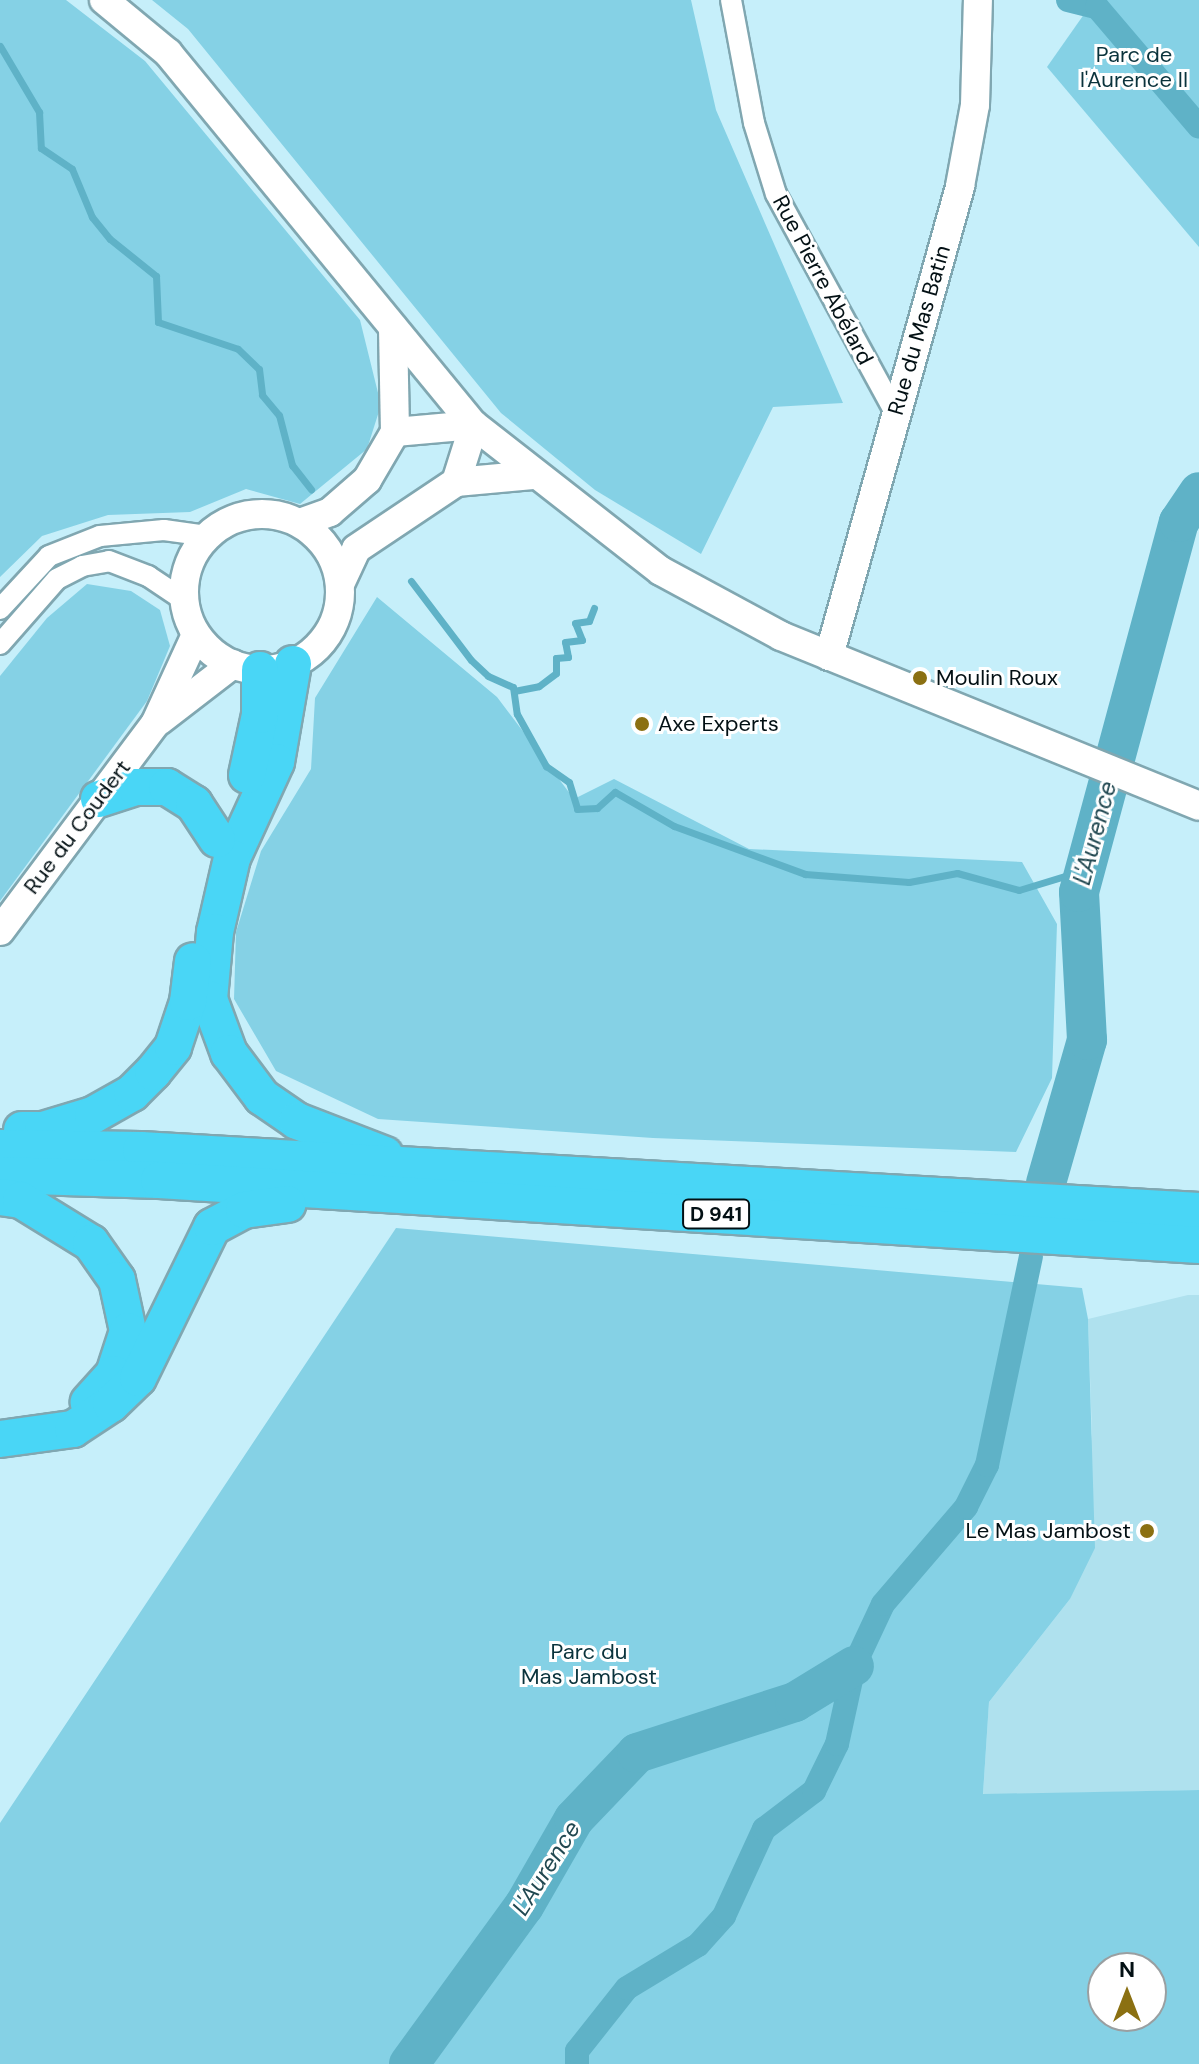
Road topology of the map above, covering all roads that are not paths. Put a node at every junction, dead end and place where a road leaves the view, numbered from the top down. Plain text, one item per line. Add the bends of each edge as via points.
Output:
1 (104, 0) edge
2 (731, 0) edge
3 (978, 0) edge
4 (393, 328) junction
5 (896, 414) junction
6 (474, 425) junction
7 (395, 432) junction
8 (533, 475) junction
9 (456, 482) junction
10 (300, 523) junction
11 (207, 536) junction
12 (340, 584) junction
13 (184, 600) junction
14 (0, 609) edge
15 (196, 635) junction
16 (0, 644) edge
17 (829, 656) junction
18 (262, 666) junction
19 (155, 724) junction
20 (99, 799) junction
21 (1195, 806) edge
22 (217, 839) junction
23 (0, 931) edge
24 (0, 1130) edge
25 (0, 1148) edge
26 (0, 1175) edge
27 (419, 1181) junction
28 (0, 1197) edge
29 (1199, 1211) edge
30 (1199, 1245) edge
31 (0, 1417) edge
32 (0, 1439) edge

1 - 4 street via 168,53
2 - 5 street, Rue Pierre Abélard via 754,123 776,194
3 - 5 street, Rue du Mas Batin via 975,105 960,186
4 - 6 street
4 - 7 street
5 - 17 street, Rue du Mas Batin
6 - 7 street
6 - 8 street
6 - 9 street
7 - 10 street via 367,480 330,512
8 - 9 street
8 - 17 street via 714,604
9 - 12 street via 356,549
10 - 11 street via 251,514
10 - 12 street via 334,560
11 - 13 street via 189,566
11 - 14 street via 164,530 100,536 49,556
12 - 18 street via 330,632
13 - 15 street
13 - 16 street via 148,576 109,561 82,566 57,579
15 - 18 street
15 - 19 street, Rue du Coudert
17 - 21 street
18 - 19 street, Rue du Coudert
18 - 22 highway via 255,750 242,791
18 - 27 highway via 276,762 232,858 215,932 209,999 229,1053 262,1097 297,1121
19 - 20 street, Rue du Coudert
20 - 22 highway via 136,787 167,787 194,804
20 - 23 street, Rue du Coudert
22 - 24 highway via 203,884 188,1002 173,1047 132,1093 93,1115 43,1130
25 - 27 highway, D 941 via 141,1150
26 - 27 highway, D 941
27 - 29 highway, D 941
27 - 30 highway, D 941
27 - 32 highway via 364,1208 267,1204 228,1215 212,1227 138,1378 73,1429
28 - 31 highway via 21,1200 91,1243 117,1280 128,1331 114,1374 98,1397 65,1415 35,1421

